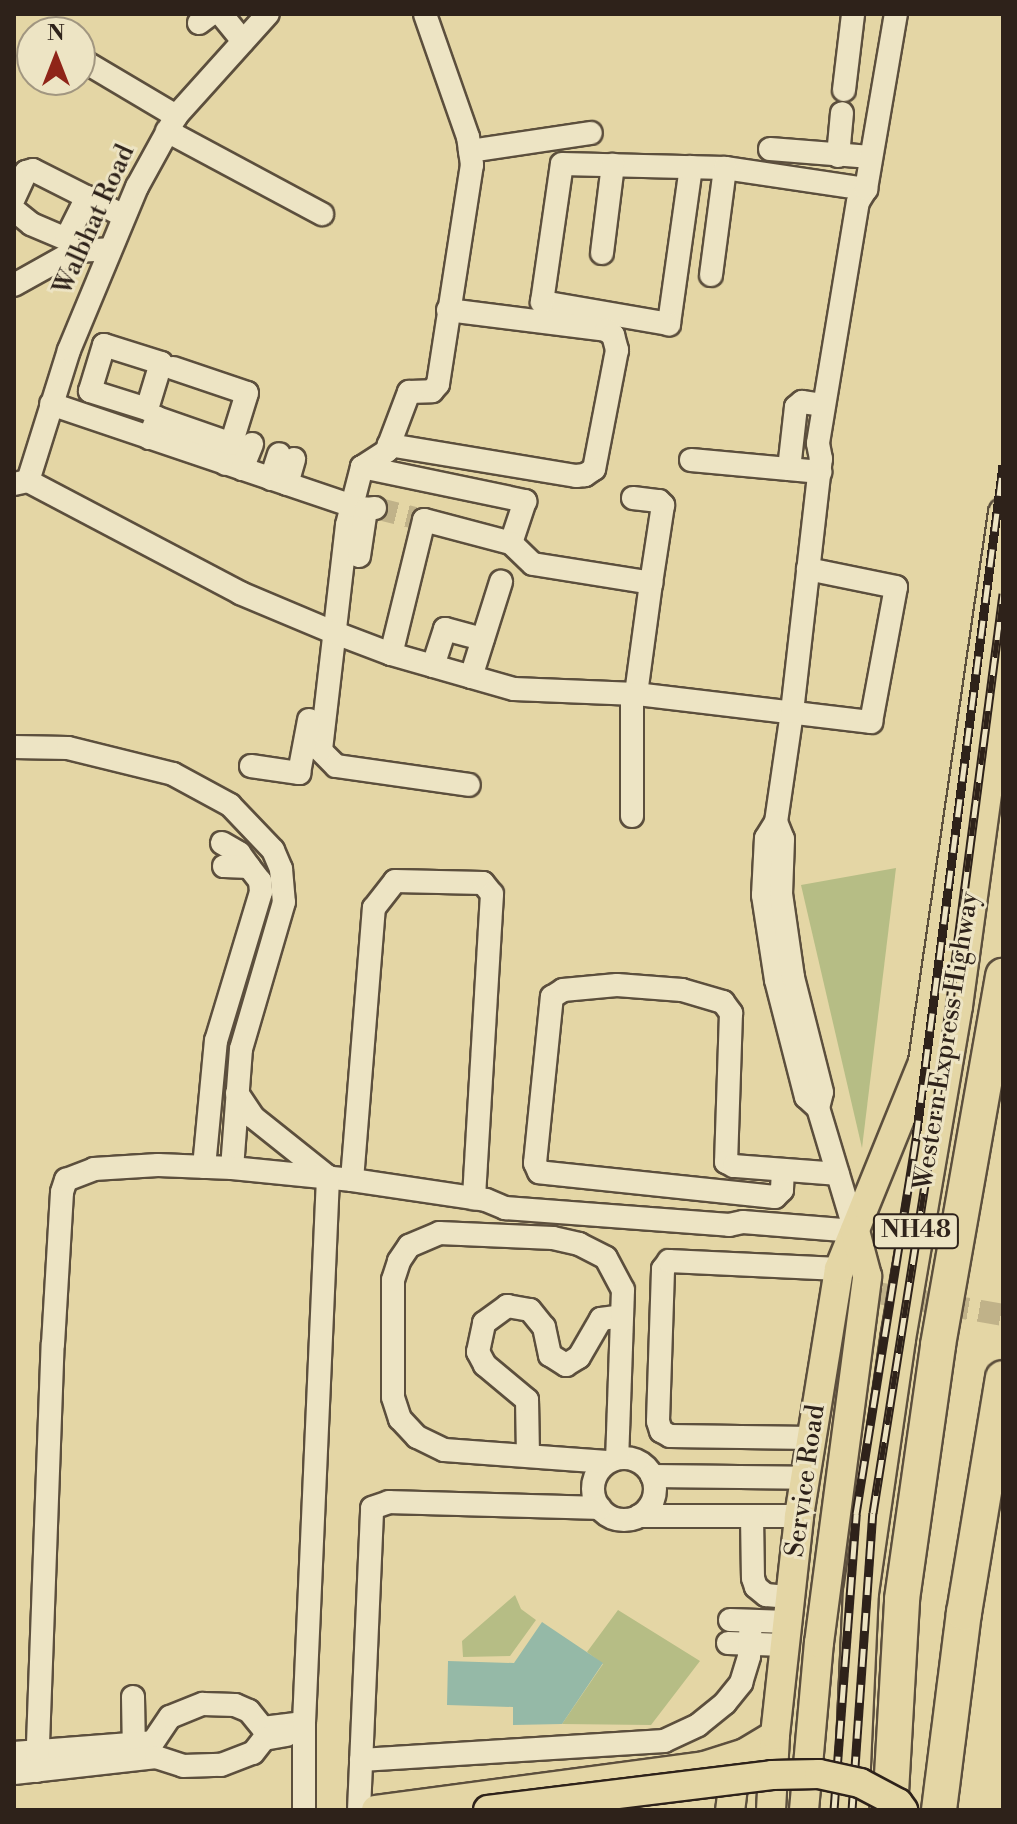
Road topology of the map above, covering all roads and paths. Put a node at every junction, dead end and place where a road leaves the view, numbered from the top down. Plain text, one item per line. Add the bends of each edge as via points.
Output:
1 (221, 14) edge
2 (268, 14) edge
3 (425, 14) edge
4 (853, 14) edge
5 (896, 14) edge
6 (243, 41) junction
7 (96, 70) edge
8 (844, 90) dead end
9 (842, 113) dead end
10 (171, 124) junction
11 (591, 133) dead end
12 (770, 149) dead end
13 (470, 151) junction
14 (838, 156) junction
15 (871, 157) junction
16 (613, 165) junction
17 (691, 167) junction
18 (721, 168) junction
19 (866, 189) junction
20 (87, 197) junction
21 (14, 198) edge
22 (14, 210) edge
23 (322, 214) dead end
24 (124, 216) junction
25 (110, 249) junction
26 (602, 253) dead end
27 (711, 275) dead end
28 (14, 285) edge
29 (851, 286) junction
30 (448, 310) junction
31 (69, 350) junction
32 (98, 360) dead end
33 (173, 368) dead end
34 (51, 404) junction
35 (824, 405) junction
36 (389, 445) junction
37 (238, 455) junction
38 (293, 459) dead end
39 (691, 460) dead end
40 (821, 465) junction
41 (362, 467) junction
42 (789, 469) junction
43 (21, 482) edge
44 (285, 484) junction
45 (633, 498) dead end
46 (375, 508) tunnel mouth
47 (1003, 513) edge
48 (354, 520) junction
49 (511, 543) junction
50 (359, 556) dead end
51 (808, 569) junction
52 (501, 582) dead end
53 (651, 583) junction
54 (333, 632) junction
55 (483, 639) junction
56 (391, 654) junction
57 (1003, 654) edge
58 (433, 666) junction
59 (471, 677) junction
60 (634, 694) junction
61 (311, 707) dead end
62 (792, 712) junction
63 (314, 732) junction
64 (14, 747) edge
65 (251, 766) dead end
66 (469, 785) dead end
67 (632, 816) dead end
68 (223, 855) dead end
69 (284, 889) junction
70 (261, 892) junction
71 (1003, 976) edge
72 (234, 981) junction
73 (258, 989) junction
74 (1000, 1014) edge
75 (237, 1093) junction
76 (204, 1167) junction
77 (232, 1168) junction
78 (783, 1170) junction
79 (838, 1174) junction
80 (328, 1177) junction
81 (352, 1180) junction
82 (480, 1199) junction
83 (855, 1231) junction
84 (839, 1269) junction
85 (622, 1316) junction
86 (1002, 1396) edge
87 (812, 1438) junction
88 (528, 1456) junction
89 (612, 1460) junction
90 (652, 1476) junction
91 (805, 1478) junction
92 (600, 1508) junction
93 (639, 1516) junction
94 (752, 1516) junction
95 (799, 1516) junction
96 (788, 1621) junction
97 (739, 1644) junction
98 (133, 1697) dead end
99 (304, 1728) junction
100 (264, 1733) junction
101 (775, 1735) junction
102 (648, 1743) junction
103 (144, 1750) junction
104 (14, 1753) edge
105 (361, 1760) junction
106 (37, 1762) junction
107 (704, 1766) junction
108 (14, 1773) edge
109 (651, 1773) junction
110 (771, 1801) edge
111 (804, 1802) edge
112 (304, 1810) edge
113 (359, 1810) edge
114 (376, 1810) edge
115 (488, 1810) edge
116 (730, 1810) edge
117 (851, 1810) edge
118 (890, 1810) edge
119 (903, 1810) edge
120 (939, 1810) edge

1 - 6 street
2 - 6 street, Walbhat Road
3 - 13 street
4 - 8 street
5 - 15 street
6 - 10 street, Walbhat Road
7 - 10 street
9 - 14 street
10 - 23 street
10 - 24 street, Walbhat Road
11 - 13 street
12 - 14 street
13 - 30 street
14 - 15 street
15 - 19 street
16 - 17 street
16 - 17 street via 561,166 542,302 664,326 671,320
16 - 26 street
17 - 18 street
18 - 19 street
18 - 27 street
19 - 29 street via 871,203
20 - 21 street via 33,170 26,172
20 - 22 street via 66,239
20 - 24 street
24 - 25 street, Walbhat Road
25 - 28 street via 75,251
25 - 31 street, Walbhat Road
29 - 35 street
29 - 40 street via 832,442
30 - 36 street via 438,384 432,391 409,392
30 - 36 street via 613,335 617,350 594,469 576,476
31 - 32 street
31 - 34 street, Walbhat Road
33 - 37 street via 246,392
34 - 37 street via 149,438
34 - 43 street, Walbhat Road
35 - 40 street via 818,443
35 - 42 street via 802,402 796,407
36 - 41 street
37 - 44 street
38 - 44 street
39 - 42 street
40 - 42 street
40 - 51 street
41 - 48 street
41 - 49 street via 522,498
43 - 54 street via 240,593
44 - 48 street
45 - 53 street via 663,505
46 - 48 street
47 - 83 main road, Service Road via 923,1062
48 - 50 street
48 - 54 street
49 - 53 street via 533,564
49 - 56 street via 419,519
51 - 62 street
51 - 62 street via 896,587 871,722
52 - 55 street
53 - 60 street
54 - 56 street
54 - 63 street
55 - 58 street via 445,629
55 - 59 street
56 - 58 street
57 - 117 highway, Western Express Highway / NH48 via 955,1006 861,1593
58 - 59 street
59 - 60 street via 514,689
60 - 62 street
60 - 67 street
61 - 63 street
62 - 79 street via 776,822 766,838 806,1097 818,1108
63 - 65 street via 299,773
63 - 66 street via 321,751 336,766
64 - 69 street via 68,748 173,774 230,805 273,850
68 - 70 street via 249,867
69 - 70 street
69 - 73 street via 282,914
70 - 72 street
71 - 74 highway, Western Express Highway / NH48
72 - 73 street
72 - 76 street via 212,1057
73 - 75 street via 241,1049
74 - 118 highway, Western Express Highway / NH48 via 938,1345 902,1599
75 - 77 street
75 - 80 street via 253,1117
76 - 77 street
76 - 106 street via 94,1169 66,1180 62,1192
77 - 80 street
78 - 78 street via 726,1162 731,1013 723,1002 682,990 617,985 563,990 552,997 535,1163 539,1172 775,1197 782,1190
78 - 79 street
79 - 83 street
80 - 81 street
80 - 99 street
81 - 82 street
81 - 82 street via 374,908 395,881 483,883 492,894
82 - 83 street via 505,1208
83 - 84 main road, Service Road
83 - 111 main road via 867,1276 819,1643
84 - 87 main road, Service Road
84 - 87 street via 669,1261 663,1269 661,1431 670,1436
85 - 88 street via 601,1319 579,1357 566,1365 550,1355 544,1327 530,1310 507,1306 484,1323 478,1352 485,1365 528,1404
85 - 88 street via 618,1275 606,1258 579,1244 439,1233 404,1253 393,1280 393,1397 400,1419 417,1437 444,1450
85 - 89 street
86 - 120 highway via 964,1613
87 - 91 main road, Service Road
88 - 89 street
89 - 90 street via 638,1461
89 - 92 street via 594,1479 594,1499
90 - 91 street
90 - 93 street via 652,1501
91 - 95 main road, Service Road
92 - 93 street via 618,1519
92 - 105 street via 375,1503
93 - 94 street
94 - 95 street
94 - 96 street via 756,1587
95 - 96 main road, Service Road
96 - 97 street
96 - 97 street via 741,1621
96 - 101 main road, Service Road
97 - 102 street via 741,1683 725,1703 698,1725
98 - 103 street
99 - 100 street
99 - 112 street
100 - 103 street via 253,1753 221,1765 183,1766
100 - 103 street via 249,1711 203,1704 170,1717
101 - 107 main road via 745,1753
101 - 110 main road, Service Road
102 - 105 street
102 - 109 street
103 - 106 street
104 - 106 street
105 - 113 street
106 - 108 street
107 - 109 main road
107 - 116 main road via 724,1775 733,1787
109 - 114 main road
110 - 111 main road
115 - 119 main road, bridge via 772,1775 819,1774 860,1783

